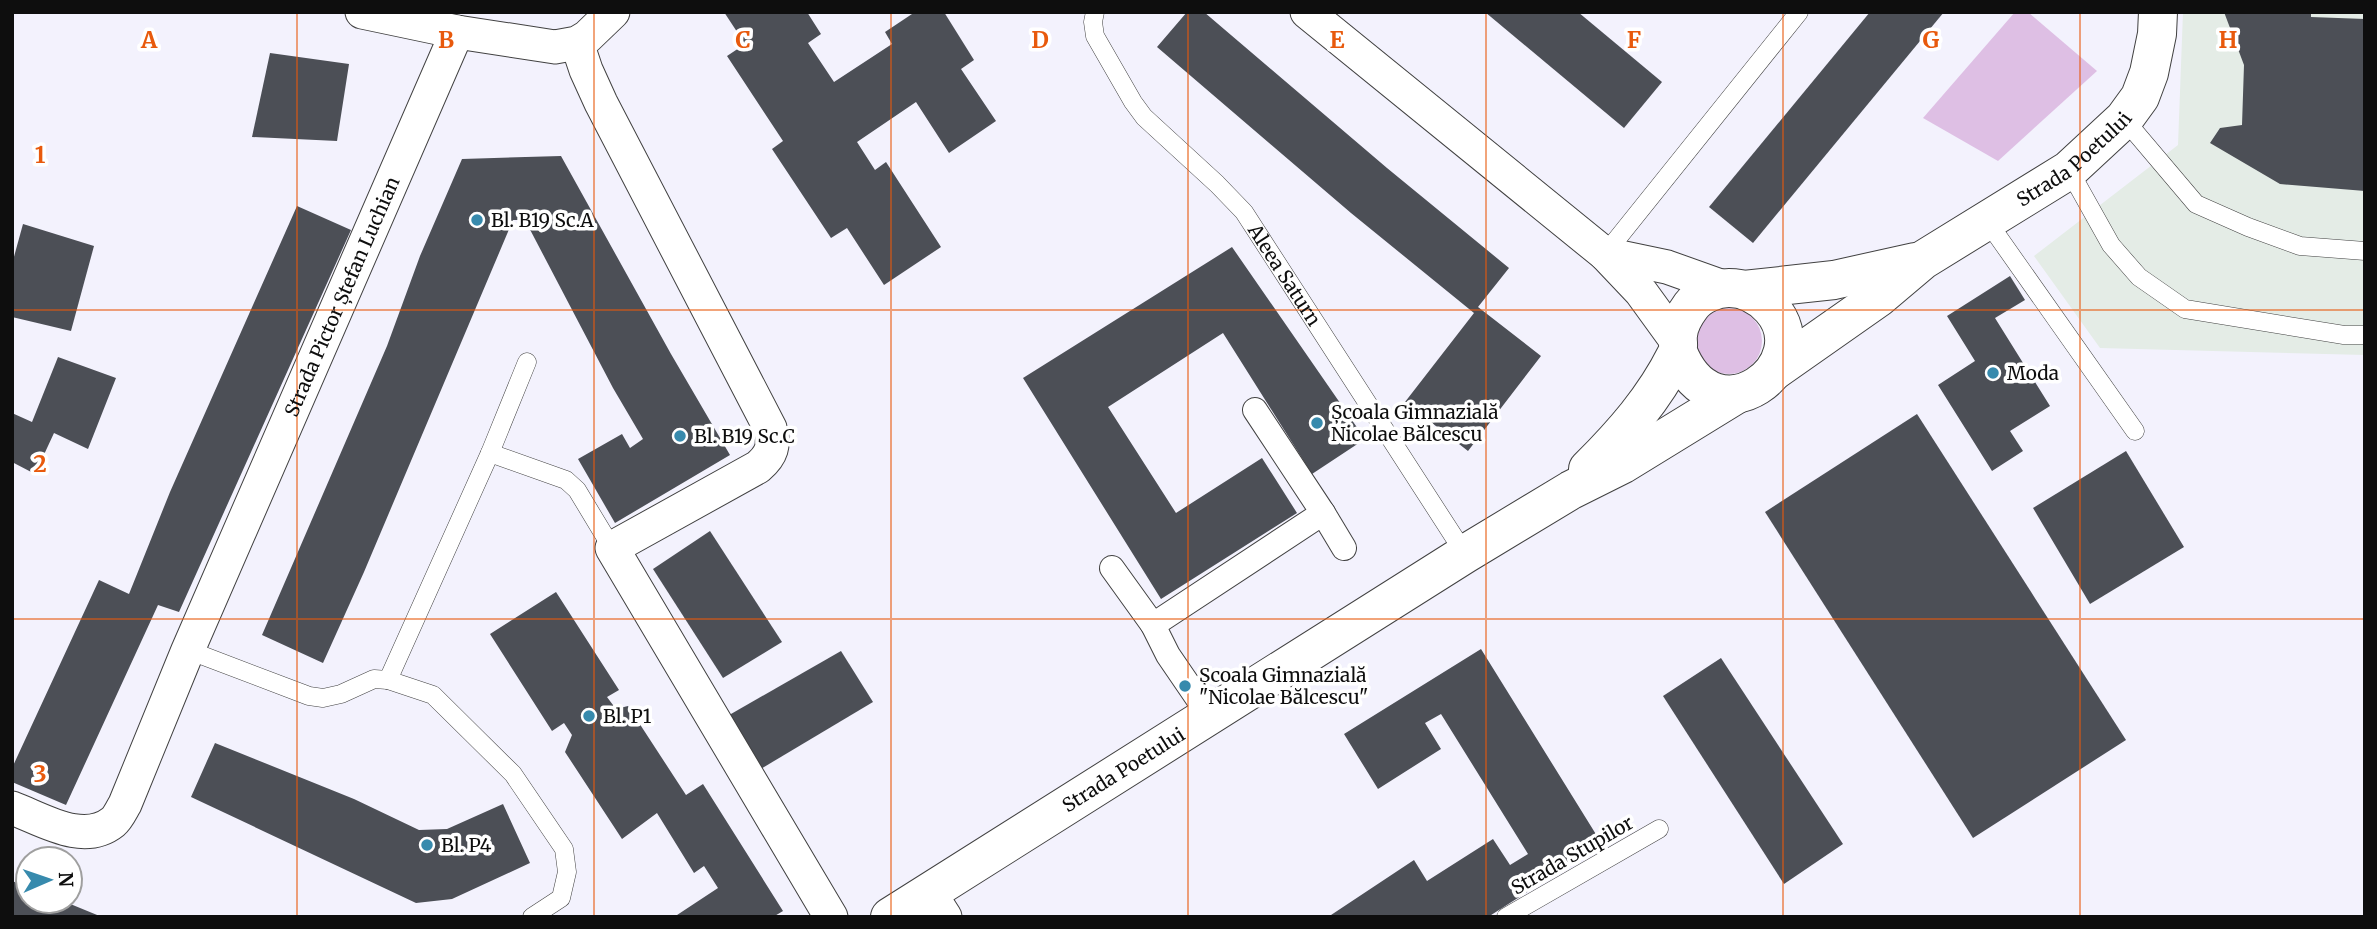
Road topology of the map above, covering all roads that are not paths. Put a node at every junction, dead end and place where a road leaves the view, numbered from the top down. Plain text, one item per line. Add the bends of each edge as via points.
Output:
1 (362, 12) edge
2 (613, 12) edge
3 (1095, 12) edge
4 (1307, 12) edge
5 (1799, 12) edge
6 (2158, 12) edge
7 (457, 32) junction
8 (577, 43) junction
9 (2124, 119) junction
10 (2069, 170) junction
11 (1987, 221) junction
12 (2365, 251) edge
13 (1605, 254) junction
14 (1923, 260) junction
15 (1735, 289) junction
16 (2365, 335) edge
17 (1678, 348) junction
18 (527, 362) dead end
19 (1774, 371) junction
20 (1737, 394) junction
21 (1255, 410) dead end
22 (2135, 431) dead end
23 (490, 453) junction
24 (1571, 490) junction
25 (1323, 513) junction
26 (612, 548) junction
27 (1344, 548) dead end
28 (1465, 554) junction
29 (1112, 568) dead end
30 (1153, 625) junction
31 (188, 650) junction
32 (388, 680) junction
33 (1209, 715) junction
34 (12, 808) edge
35 (1659, 829) dead end
36 (937, 904) edge
37 (532, 917) edge
38 (831, 917) edge
39 (890, 917) edge
40 (1506, 917) edge

1 - 7 street
2 - 8 street
3 - 28 lane, Aleea Saturn via 1095,36 1133,102 1244,212
4 - 13 street
5 - 13 lane
6 - 9 street, Strada Poetului via 2149,73 2140,97
7 - 8 street via 555,47
7 - 31 street, Strada Pictor Ștefan Luchian
8 - 26 street via 601,103 773,439 772,450 758,467
9 - 10 street, Strada Poetului
9 - 12 lane via 2196,204 2300,246
10 - 11 street, Strada Poetului
10 - 16 lane via 2111,245 2139,277 2185,309
11 - 14 street, Strada Poetului
11 - 22 lane
13 - 15 street via 1667,267
13 - 17 street via 1641,292
14 - 15 street, Strada Poetului via 1834,280
14 - 19 street, Strada Poetului via 1878,298
15 - 17 street, Strada Poetului via 1709,293 1693,303 1683,318
15 - 19 street via 1761,298 1782,327 1782,350
17 - 20 street via 1695,381 1708,390
17 - 24 street, Strada Poetului via 1642,411
18 - 23 lane
19 - 20 street, Strada Poetului via 1765,382
20 - 24 street, Strada Poetului via 1623,464
21 - 25 street
23 - 26 lane via 566,480 577,490
23 - 32 lane
24 - 28 street, Strada Poetului
25 - 27 street
25 - 30 street
26 - 38 street
28 - 33 street, Strada Poetului
29 - 30 street
30 - 33 street
31 - 32 lane via 309,696 323,698 374,679
31 - 34 street, Strada Pictor Ștefan Luchian via 125,804 113,822 78,833
32 - 37 lane via 433,695 513,774 564,849 568,872 561,898
33 - 36 street, Strada Poetului
35 - 40 lane, Strada Stupilor
36 - 39 street, Strada Poetului

